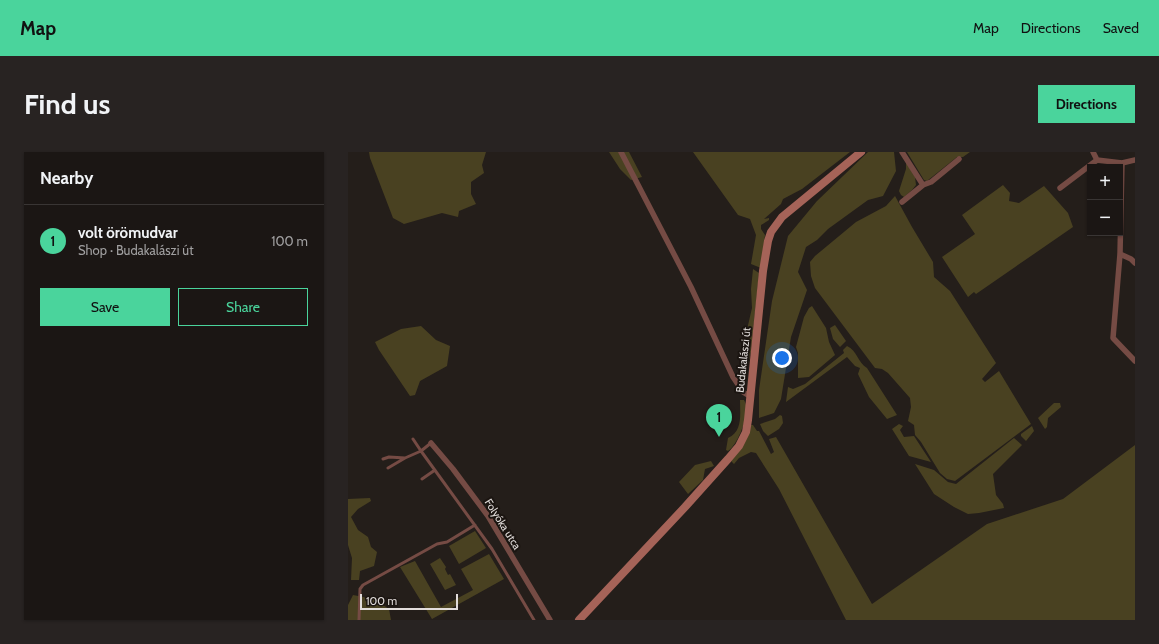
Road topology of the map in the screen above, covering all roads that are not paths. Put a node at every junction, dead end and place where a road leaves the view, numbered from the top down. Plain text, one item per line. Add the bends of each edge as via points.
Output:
1 (621, 152) edge
2 (861, 152) edge
3 (902, 152) edge
4 (1092, 152) edge
5 (959, 159) dead end
6 (1097, 160) junction
7 (1135, 160) edge
8 (1122, 163) junction
9 (923, 184) junction
10 (1060, 188) dead end
11 (902, 202) dead end
12 (1120, 254) junction
13 (1135, 263) edge
14 (1135, 361) edge
15 (751, 397) junction
16 (413, 439) dead end
17 (431, 443) joint
18 (421, 451) junction
19 (405, 458) junction
20 (383, 459) dead end
21 (388, 468) dead end
22 (435, 470) junction
23 (422, 479) dead end
24 (475, 525) junction
25 (359, 620) edge
26 (534, 620) edge
27 (550, 620) edge
28 (579, 620) edge

1 - 15 street via 690,287 732,377 743,392
2 - 15 main road, Budakalászi út via 782,217 771,232 763,271
3 - 9 street
4 - 6 street
5 - 9 street via 930,182
6 - 8 street
6 - 10 street
7 - 8 street
8 - 12 street
9 - 11 street
12 - 13 street
12 - 14 street via 1113,338
15 - 28 main road, Budakalászi út via 746,432 739,446
16 - 18 lane
17 - 18 lane
17 - 27 street, Folyóka utca via 488,516
18 - 19 lane
18 - 22 lane
19 - 20 lane
19 - 21 lane
22 - 23 lane
22 - 24 lane
24 - 25 lane via 363,584 360,589
24 - 26 lane

